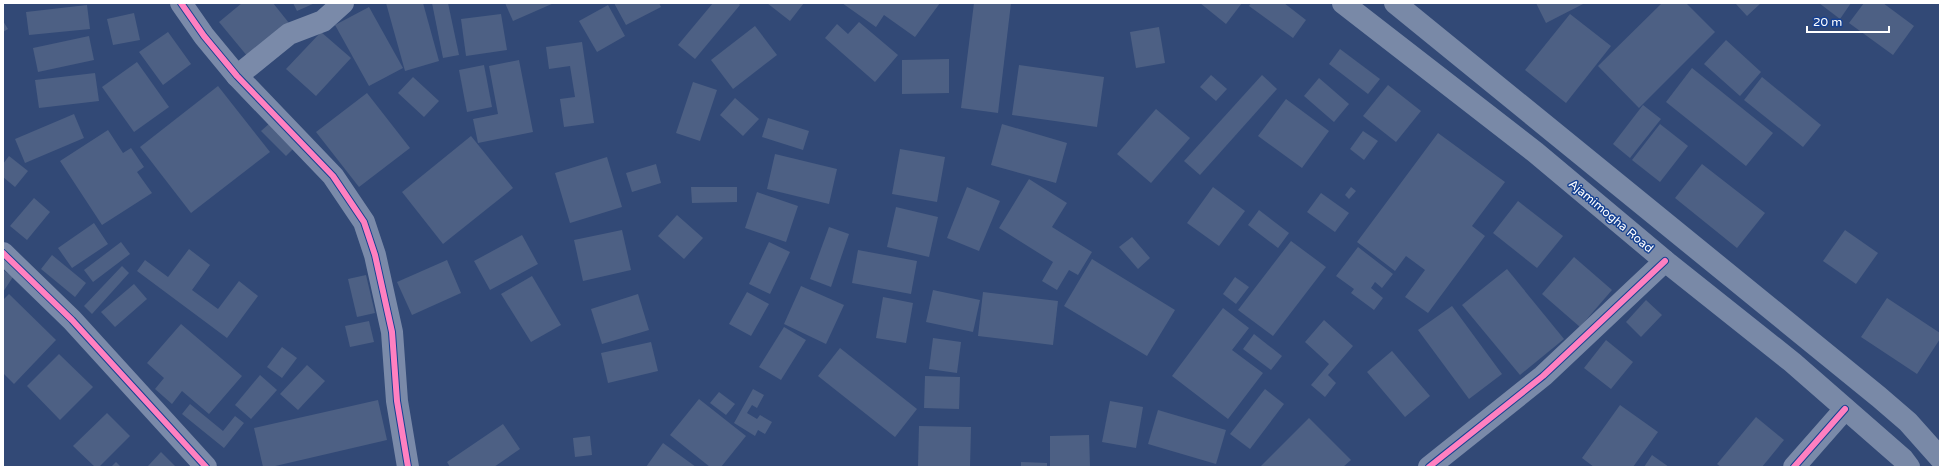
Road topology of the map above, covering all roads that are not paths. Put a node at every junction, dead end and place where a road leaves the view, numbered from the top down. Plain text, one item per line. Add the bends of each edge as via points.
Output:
1 (181, 3) edge
2 (343, 3) edge
3 (1343, 3) edge
4 (1395, 3) edge
5 (237, 76) junction
6 (3, 253) edge
7 (1665, 261) junction
8 (1845, 409) junction
9 (1940, 458) edge
10 (206, 467) edge
11 (408, 467) edge
12 (1430, 467) edge
13 (1794, 467) edge
14 (1909, 467) edge

1 - 5 street
2 - 5 street via 323,21 289,34
3 - 7 main road, Ajamimogha Road via 1535,152
4 - 9 main road via 1821,348 1908,422
5 - 11 street via 333,176 364,222 375,255 392,332 397,401
6 - 10 street via 72,320
7 - 8 main road, Ajamimogha Road via 1792,362
7 - 12 street via 1543,376
8 - 13 street
8 - 14 main road, Ajamimogha Road

